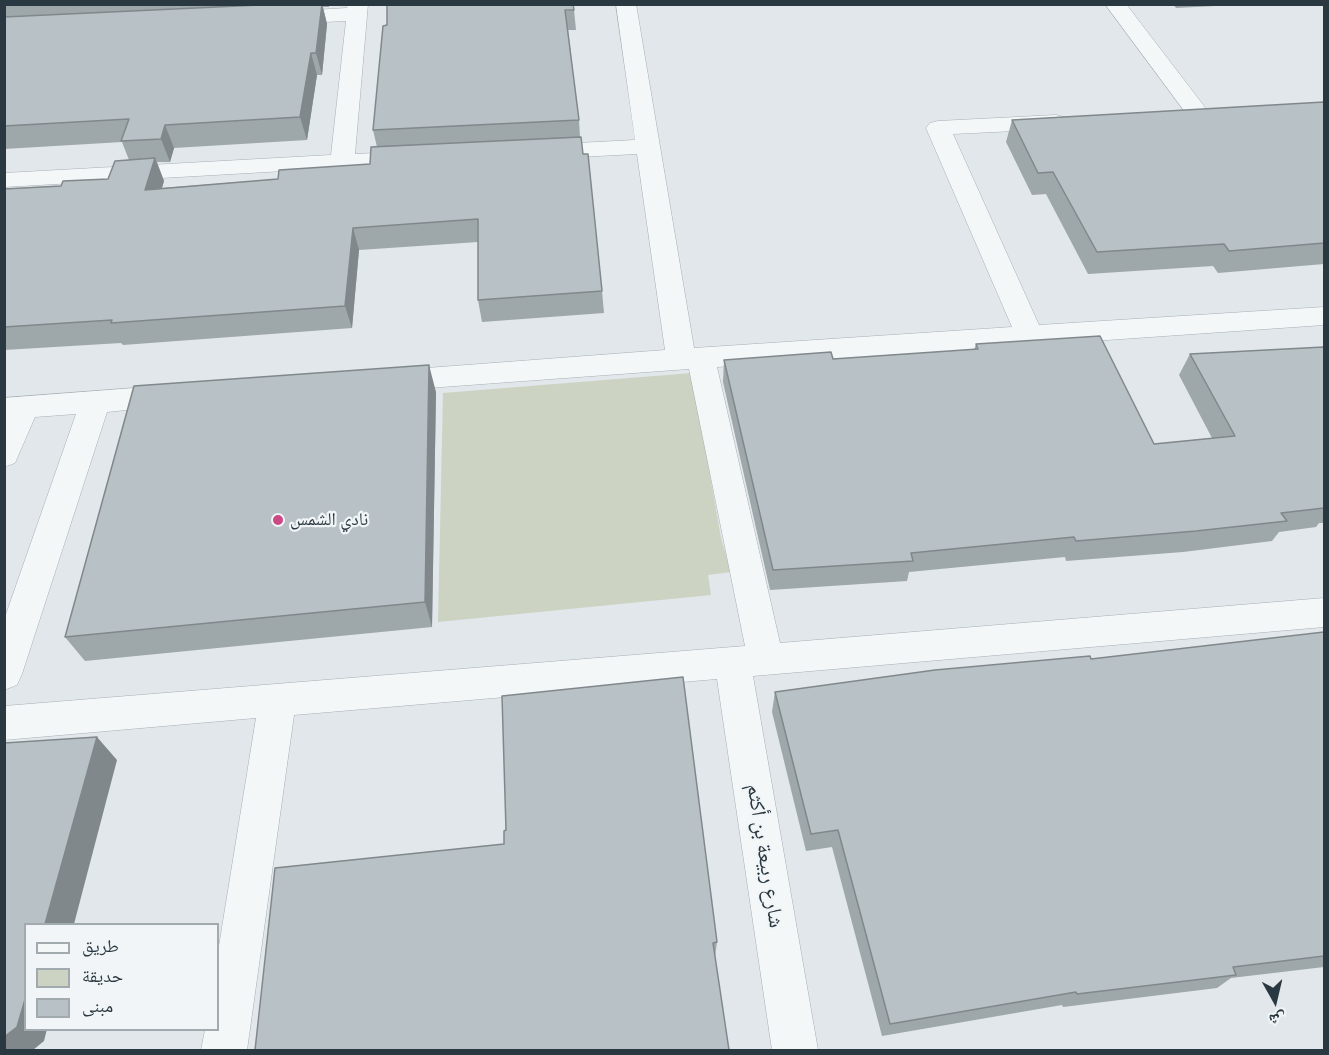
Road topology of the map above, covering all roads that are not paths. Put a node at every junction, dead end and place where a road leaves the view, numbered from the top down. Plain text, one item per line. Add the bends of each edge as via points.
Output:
1 (626, 4) edge
2 (1115, 4) edge
3 (358, 9) edge
4 (263, 19) edge
5 (1199, 115) edge
6 (1081, 121) edge
7 (648, 146) junction
8 (519, 153) edge
9 (436, 157) edge
10 (342, 162) junction
11 (4, 180) edge
12 (1324, 316) edge
13 (1030, 336) junction
14 (691, 359) junction
15 (365, 382) edge
16 (200, 394) edge
17 (95, 402) junction
18 (14, 408) edge
19 (4, 455) edge
20 (1324, 614) edge
21 (749, 661) junction
22 (4, 674) edge
23 (278, 700) junction
24 (4, 723) edge
25 (224, 1050) edge
26 (795, 1050) edge

1 - 7 lane, شارع ربيعة بن أكثم
2 - 5 lane
3 - 4 lane
3 - 10 lane
6 - 13 lane via 938,128
7 - 8 lane
7 - 14 lane, شارع ربيعة بن أكثم
9 - 10 lane
10 - 11 lane
12 - 13 lane
13 - 14 lane
14 - 15 lane
14 - 21 lane, شارع ربيعة بن أكثم
16 - 17 lane
17 - 18 lane
17 - 22 lane
18 - 19 lane
20 - 21 lane
21 - 23 lane
21 - 26 lane, شارع ربيعة بن أكثم
23 - 24 lane
23 - 25 lane

